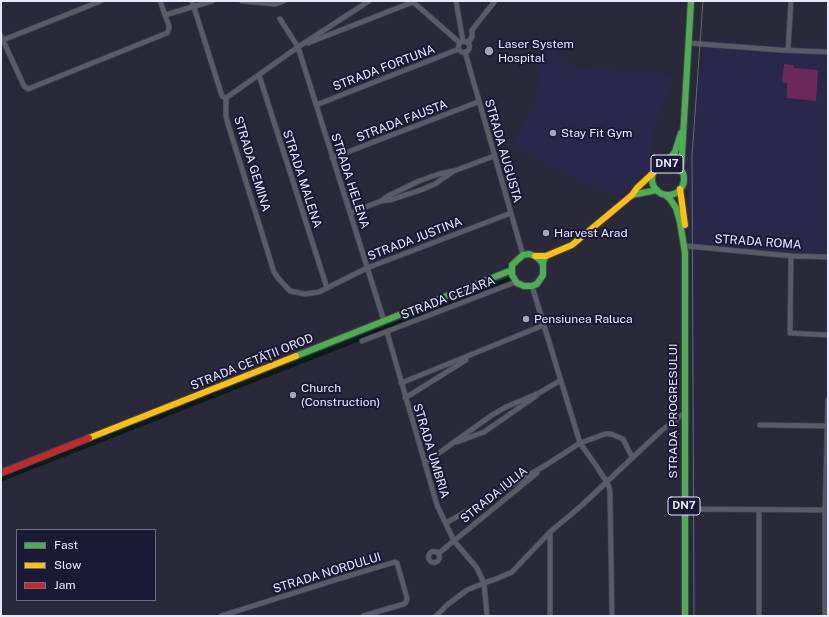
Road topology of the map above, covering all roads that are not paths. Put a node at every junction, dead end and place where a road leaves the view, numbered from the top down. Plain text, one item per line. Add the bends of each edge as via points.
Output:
1 (101, 1) edge
2 (160, 1) edge
3 (192, 1) edge
4 (212, 1) edge
5 (242, 1) edge
6 (284, 1) edge
7 (369, 1) edge
8 (456, 1) edge
9 (495, 1) edge
10 (791, 1) edge
11 (412, 2) edge
12 (692, 2) edge
13 (194, 6) junction
14 (165, 15) junction
15 (280, 19) dead end
16 (2, 38) edge
17 (464, 42) junction
18 (688, 43) junction
19 (298, 47) junction
20 (459, 49) junction
21 (788, 50) junction
22 (465, 52) junction
23 (828, 52) edge
24 (259, 75) junction
25 (226, 98) junction
26 (478, 102) junction
27 (316, 105) junction
28 (683, 125) junction
29 (494, 156) junction
30 (332, 158) junction
31 (665, 164) junction
32 (454, 171) junction
33 (681, 171) junction
34 (653, 174) junction
35 (680, 189) junction
36 (657, 190) junction
37 (632, 195) junction
38 (665, 195) junction
39 (381, 201) junction
40 (511, 212) junction
41 (350, 213) junction
42 (686, 246) junction
43 (685, 253) junction
44 (523, 255) junction
45 (535, 256) junction
46 (546, 256) junction
47 (791, 256) junction
48 (828, 257) edge
49 (543, 264) junction
50 (367, 268) junction
51 (512, 270) junction
52 (517, 283) junction
53 (532, 286) junction
54 (327, 288) junction
55 (384, 321) junction
56 (544, 325) junction
57 (387, 332) junction
58 (828, 336) edge
59 (362, 341) dead end
60 (476, 353) junction
61 (561, 380) junction
62 (401, 383) junction
63 (539, 393) junction
64 (405, 398) junction
65 (828, 400) edge
66 (684, 413) junction
67 (760, 425) dead end
68 (828, 426) edge
69 (453, 443) junction
70 (580, 443) junction
71 (632, 457) junction
72 (425, 463) junction
73 (546, 465) junction
74 (1, 473) edge
75 (606, 481) junction
76 (684, 509) junction
77 (759, 510) junction
78 (827, 510) edge
79 (446, 523) junction
80 (550, 532) junction
81 (454, 541) junction
82 (439, 553) dead end
83 (484, 583) junction
84 (221, 616) edge
85 (363, 616) edge
86 (436, 616) edge
87 (487, 616) edge
88 (550, 616) edge
89 (612, 616) edge
90 (685, 616) edge
91 (759, 616) edge
92 (825, 616) edge

1 - 16 street
2 - 14 street
3 - 13 street
4 - 13 street
5 - 6 street via 275,4
7 - 19 street
8 - 17 street
9 - 17 street via 472,30 472,37
10 - 21 street
11 - 17 street
11 - 19 street
12 - 18 street, DN7
13 - 14 street
13 - 25 street via 222,96
14 - 16 street via 169,29 167,34 28,90
15 - 19 street, STRADA HELENA
17 - 20 street
17 - 22 street via 470,48
18 - 21 street
18 - 28 street, DN7
19 - 24 street
19 - 27 street, STRADA HELENA
20 - 22 street
20 - 27 street, STRADA FORTUNA
21 - 23 street
22 - 26 street, STRADA AUGUSTA
24 - 25 street
24 - 54 street, STRADA MALENA
25 - 54 street, STRADA GEMINA via 228,124 274,272 287,289 299,294
26 - 29 street, STRADA AUGUSTA
26 - 30 street, STRADA FAUSTA
27 - 30 street, STRADA HELENA
28 - 31 street, DN7 via 675,152
28 - 33 street, DN7
29 - 32 street
29 - 40 street, STRADA AUGUSTA
30 - 41 street, STRADA HELENA
31 - 33 street, DN7 via 674,165
31 - 34 street, DN7 via 658,167
32 - 39 street via 419,181
32 - 39 street via 428,187 406,196
33 - 35 street, DN7 via 684,180
34 - 36 street, DN7 via 652,182
34 - 37 street
35 - 38 street, DN7
35 - 42 street, STRADA PROGRESULUI / DN7
36 - 37 street
36 - 38 street, DN7
37 - 46 street via 572,245
38 - 43 street, STRADA PROGRESULUI / DN7 via 676,208
39 - 41 street
40 - 44 street, STRADA AUGUSTA
40 - 50 street, STRADA JUSTINA
41 - 50 street, STRADA HELENA
42 - 43 street, STRADA PROGRESULUI / DN7
42 - 47 street, STRADA ROMA
43 - 66 street, STRADA PROGRESULUI / DN7
44 - 45 street
44 - 51 street via 515,261
45 - 46 street
45 - 49 street
46 - 49 street
47 - 48 street, STRADA ROMA
47 - 58 street via 790,333
49 - 53 street via 543,275 537,284
50 - 54 street, STRADA JUSTINA
50 - 55 street, STRADA HELENA
51 - 52 street
51 - 55 street, STRADA CETĂȚII OROD
52 - 53 street
52 - 57 street, STRADA CEZARA
53 - 56 street
55 - 74 street, STRADA CETĂȚII OROD
56 - 60 street
56 - 61 street
57 - 59 street, STRADA CEZARA
57 - 62 street
60 - 62 street
60 - 64 street
61 - 63 street
61 - 70 street
62 - 64 street, STRADA UMBRIA
63 - 69 street via 492,415
63 - 69 street via 484,432
64 - 72 street, STRADA UMBRIA
65 - 68 street
66 - 71 street
66 - 76 street, STRADA PROGRESULUI / DN7
67 - 68 street
68 - 78 street
69 - 72 street
70 - 71 street, STRADA IULIA via 611,434 622,439
70 - 73 street, STRADA IULIA
70 - 75 street
71 - 75 street
72 - 79 street, STRADA UMBRIA via 437,505
73 - 79 street, STRADA IULIA
73 - 81 street, STRADA IULIA
75 - 80 street
75 - 89 street via 610,493
76 - 77 street
76 - 90 street, STRADA PROGRESULUI / DN7
77 - 78 street
77 - 91 street
78 - 92 street
79 - 81 street, STRADA UMBRIA
80 - 83 street via 512,572
80 - 88 street
81 - 82 street, STRADA IULIA
81 - 83 street, STRADA UMBRIA via 477,568
83 - 86 street via 459,595
83 - 87 street
84 - 85 street, STRADA NORDULUI via 397,563 407,598 404,604

